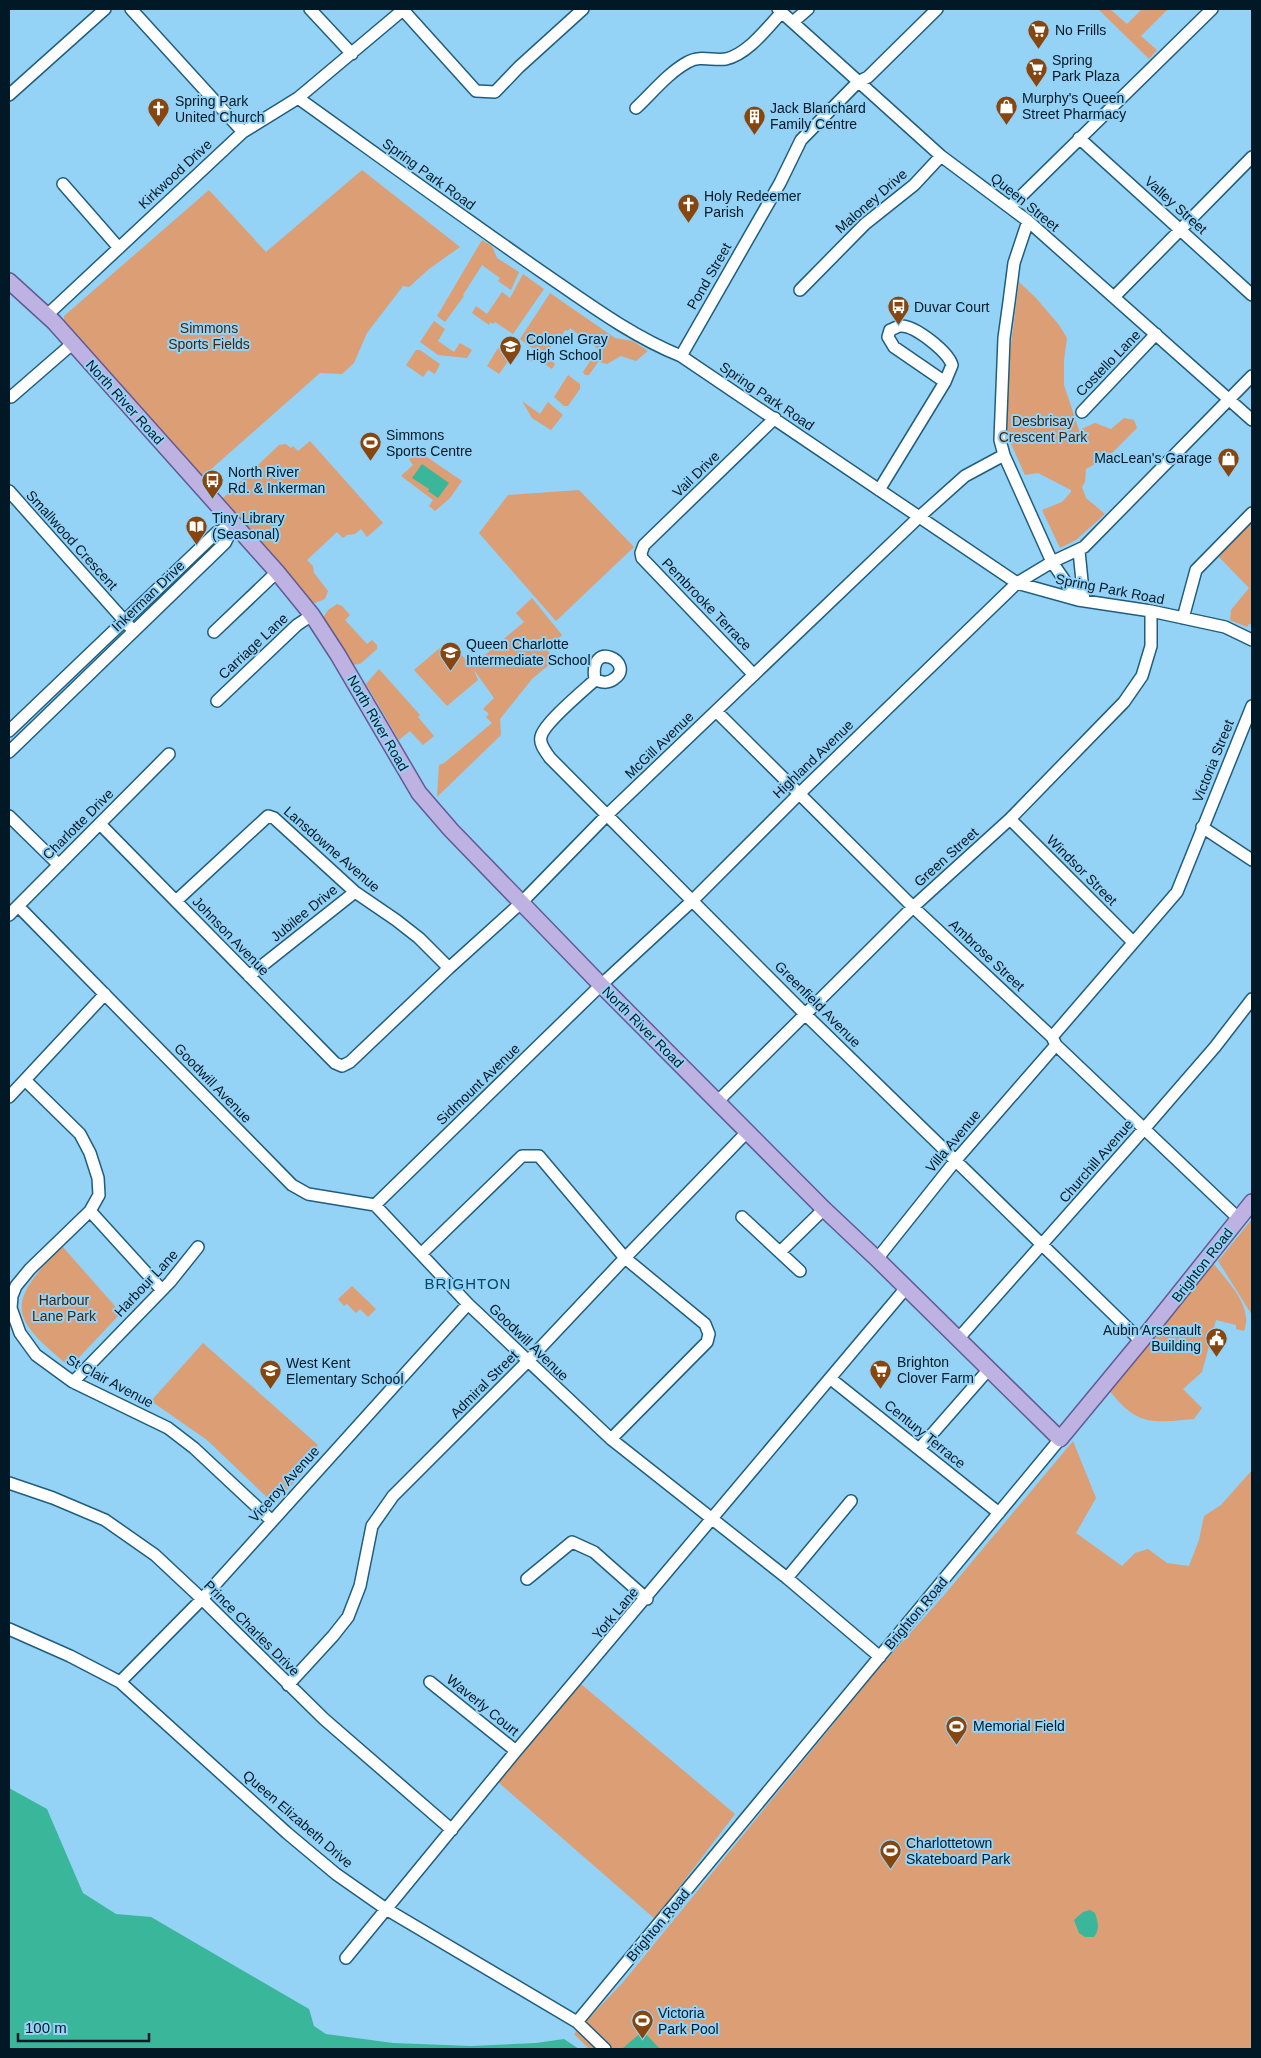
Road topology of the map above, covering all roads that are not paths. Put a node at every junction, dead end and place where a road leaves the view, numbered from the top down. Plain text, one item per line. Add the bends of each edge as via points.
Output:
1 (105, 9) edge
2 (131, 9) edge
3 (310, 9) edge
4 (403, 9) edge
5 (583, 9) edge
6 (808, 9) edge
7 (937, 9) edge
8 (1212, 9) edge
9 (780, 10) edge
10 (793, 22) junction
11 (352, 54) junction
12 (858, 82) junction
13 (9, 95) edge
14 (298, 98) junction
15 (636, 108) dead end
16 (243, 132) junction
17 (1079, 138) junction
18 (941, 156) junction
19 (1252, 157) edge
20 (63, 184) dead end
21 (1010, 207) junction
22 (1028, 221) junction
23 (1181, 228) junction
24 (119, 248) junction
25 (9, 281) edge
26 (800, 290) dead end
27 (1252, 295) edge
28 (1114, 297) junction
29 (46, 316) junction
30 (1156, 334) junction
31 (72, 344) junction
32 (680, 356) junction
33 (1252, 376) edge
34 (945, 382) junction
35 (11, 397) dead end
36 (1229, 400) junction
37 (1082, 412) dead end
38 (775, 418) junction
39 (1252, 420) edge
40 (1004, 455) junction
41 (879, 490) junction
42 (9, 491) edge
43 (1252, 514) edge
44 (918, 518) junction
45 (234, 525) junction
46 (1079, 551) junction
47 (641, 553) joint
48 (1052, 562) junction
49 (277, 572) junction
50 (1017, 583) junction
51 (1081, 600) junction
52 (1151, 611) junction
53 (312, 615) junction
54 (1183, 618) junction
55 (124, 621) junction
56 (134, 631) junction
57 (214, 632) dead end
58 (1252, 640) edge
59 (754, 675) junction
60 (595, 680) dead end
61 (217, 701) dead end
62 (1252, 706) edge
63 (716, 712) junction
64 (1249, 725) edge
65 (9, 732) edge
66 (9, 752) edge
67 (169, 754) dead end
68 (799, 794) junction
69 (9, 816) edge
70 (606, 816) junction
71 (1010, 819) junction
72 (100, 824) junction
73 (1202, 827) junction
74 (1252, 860) edge
75 (59, 865) junction
76 (355, 892) junction
77 (176, 900) junction
78 (692, 900) junction
79 (522, 902) junction
80 (18, 906) junction
81 (913, 907) junction
82 (9, 915) edge
83 (1133, 942) junction
84 (449, 968) junction
85 (249, 976) junction
86 (601, 985) junction
87 (105, 994) junction
88 (1252, 999) edge
89 (806, 1015) junction
90 (1054, 1041) junction
91 (342, 1066) joint
92 (25, 1080) junction
93 (9, 1097) edge
94 (717, 1102) junction
95 (1144, 1129) junction
96 (748, 1132) junction
97 (956, 1160) junction
98 (1252, 1202) edge
99 (375, 1205) junction
100 (824, 1209) junction
101 (90, 1212) junction
102 (742, 1217) dead end
103 (1238, 1218) junction
104 (1043, 1245) junction
105 (198, 1247) dead end
106 (780, 1252) junction
107 (422, 1253) junction
108 (624, 1258) junction
109 (877, 1259) junction
110 (800, 1271) dead end
111 (906, 1288) junction
112 (162, 1289) junction
113 (468, 1304) junction
114 (958, 1339) junction
115 (1142, 1341) junction
116 (528, 1362) junction
117 (989, 1369) junction
118 (831, 1379) junction
119 (73, 1382) junction
120 (611, 1439) junction
121 (1060, 1439) junction
122 (919, 1449) junction
123 (9, 1483) edge
124 (852, 1501) dead end
125 (999, 1513) junction
126 (713, 1519) junction
127 (272, 1520) junction
128 (787, 1578) junction
129 (527, 1579) dead end
130 (202, 1598) junction
131 (647, 1599) junction
132 (9, 1629) edge
133 (880, 1657) junction
134 (120, 1682) junction
135 (430, 1682) dead end
136 (288, 1685) junction
137 (516, 1752) junction
138 (452, 1830) junction
139 (386, 1909) junction
140 (346, 1958) dead end
141 (579, 2020) junction
142 (605, 2049) edge
143 (612, 2049) edge

1 - 13 street
2 - 16 street
3 - 11 street
4 - 5 street via 476,91 495,92
4 - 11 street, Kirkwood Drive
6 - 10 street
7 - 12 street, Pond Street via 868,77
8 - 17 street
9 - 10 street, Queen Street
9 - 15 street via 736,56 720,60 699,58 687,62
10 - 12 street, Queen Street
11 - 14 street, Kirkwood Drive
12 - 18 street, Queen Street
12 - 32 street, Pond Street via 801,140 780,183
14 - 16 street, Kirkwood Drive
14 - 32 street, Spring Park Road via 478,229 653,344
16 - 24 street, Kirkwood Drive
17 - 21 street
17 - 23 street, Valley Street
18 - 21 street, Queen Street
18 - 26 street, Maloney Drive via 914,185 865,224
19 - 23 street
20 - 24 street
21 - 22 street, Queen Street
22 - 28 street, Queen Street
22 - 40 street via 1014,263 1004,338 1000,440
23 - 27 street, Valley Street
23 - 28 street
24 - 29 street, Kirkwood Drive
25 - 29 main road, North River Road
28 - 30 street, Queen Street
29 - 31 main road, North River Road
30 - 36 street, Queen Street
30 - 37 street, Costello Lane
31 - 35 street
31 - 45 main road, North River Road
32 - 38 street, Spring Park Road
33 - 36 street
34 - 34 street via 952,365 936,345 906,327 890,330 888,337 894,347
34 - 41 street
36 - 39 street, Queen Street
36 - 46 street
38 - 41 street, Spring Park Road
38 - 47 street, Vail Drive via 644,545
40 - 44 street, McGill Avenue via 965,476
40 - 48 street
41 - 44 street, Spring Park Road
42 - 55 street, Smallwood Crescent
43 - 54 street via 1196,570
44 - 50 street, Spring Park Road
44 - 59 street, McGill Avenue
45 - 49 main road, North River Road
45 - 55 street, Inkerman Drive via 216,533
45 - 56 street, Inkerman Drive via 225,543
46 - 48 street, Highland Avenue
46 - 51 street
47 - 59 street, Pembrooke Terrace via 642,558
48 - 50 street, Highland Avenue
48 - 51 street
49 - 53 main road, North River Road
49 - 57 street
50 - 51 street, Spring Park Road
50 - 68 street, Highland Avenue
51 - 52 street, Spring Park Road
52 - 54 street, Spring Park Road
52 - 71 street, Green Street via 1151,646 1142,676 1124,702
53 - 61 street, Carriage Lane via 297,625
53 - 79 main road, North River Road via 419,792 451,830
54 - 58 street, Spring Park Road via 1225,627
55 - 56 street, Smallwood Crescent
55 - 65 street, Inkerman Drive
56 - 66 street, Inkerman Drive
59 - 63 street, McGill Avenue
60 - 70 street, Greenfield Avenue via 546,726 540,737 550,758
62 - 64 street, Victoria Street
63 - 68 street, Ambrose Street
63 - 70 street, McGill Avenue
64 - 73 street, Victoria Street
67 - 72 street, Charlotte Drive
68 - 78 street, Highland Avenue
68 - 81 street, Ambrose Street
69 - 75 street
70 - 78 street, Greenfield Avenue
70 - 79 street, McGill Avenue
71 - 81 street, Green Street
71 - 83 street, Windsor Street
72 - 75 street, Charlotte Drive
72 - 77 street, Johnson Avenue
73 - 74 street
73 - 83 street, Villa Avenue via 1177,892
75 - 80 street, Charlotte Drive
76 - 77 street, Lansdowne Avenue via 268,816
76 - 84 street, Lansdowne Avenue via 411,932
76 - 85 street, Jubilee Drive
77 - 85 street, Johnson Avenue
78 - 86 street, Highland Avenue
78 - 89 street, Greenfield Avenue
79 - 84 street, McGill Avenue
79 - 86 main road, North River Road
80 - 82 street, Charlotte Drive
80 - 87 street, Goodwill Avenue
81 - 89 street, Green Street
81 - 90 street, Ambrose Street
83 - 90 street, Villa Avenue
84 - 91 street, McGill Avenue
85 - 91 street, Johnson Avenue via 335,1063
86 - 94 main road, North River Road
86 - 99 street, Sidmount Avenue
87 - 92 street
87 - 99 street, Goodwill Avenue via 292,1185 308,1194
88 - 95 street, Churchill Avenue
89 - 94 street, Green Street
89 - 97 street, Greenfield Avenue
90 - 95 street, Ambrose Street
90 - 97 street, Villa Avenue
92 - 93 street
92 - 101 street, St Clair Avenue via 80,1134 90,1153 98,1178 99,1195
94 - 96 main road, North River Road
95 - 103 street, Ambrose Street
95 - 104 street, Churchill Avenue
96 - 100 main road, North River Road
96 - 108 street, Admiral Street
97 - 104 street, Greenfield Avenue
97 - 109 street, Villa Avenue
98 - 103 main road, Brighton Road
99 - 107 street, Goodwill Avenue
100 - 106 street
100 - 109 main road, North River Road
101 - 112 street
101 - 119 street, St Clair Avenue via 26,1274 12,1296 14,1321 26,1344
102 - 106 street
103 - 115 main road, Brighton Road
104 - 114 street, Churchill Avenue
104 - 115 street, Greenfield Avenue
105 - 112 street, Harbour Lane
106 - 110 street
107 - 108 street via 522,1156 530,1154 539,1156
107 - 113 street, Goodwill Avenue
108 - 116 street, Admiral Street
108 - 120 street via 705,1324 709,1334 707,1342
109 - 111 main road, North River Road
111 - 114 main road, North River Road
111 - 118 street, York Lane
112 - 119 street, Harbour Lane
113 - 116 street, Goodwill Avenue
113 - 127 street, Viceroy Avenue
114 - 117 main road, North River Road
115 - 121 main road, Brighton Road
116 - 120 street, Goodwill Avenue
116 - 136 street, Admiral Street via 393,1496 372,1526 360,1586 348,1617
117 - 121 main road, North River Road
117 - 122 street
118 - 122 street, Century Terrace
118 - 126 street, York Lane
119 - 127 street, St Clair Avenue via 168,1428
120 - 126 street, Goodwill Avenue
121 - 125 street, Brighton Road
122 - 125 street, Century Terrace
123 - 130 street, Prince Charles Drive via 105,1520 155,1555
124 - 128 street
125 - 133 street, Brighton Road
126 - 128 street, Goodwill Avenue
126 - 131 street, York Lane
127 - 130 street, Viceroy Avenue
128 - 133 street, Goodwill Avenue
129 - 131 street via 572,1542 594,1552
130 - 134 street, Viceroy Avenue
130 - 136 street, Prince Charles Drive
131 - 137 street, York Lane
132 - 134 street, Queen Elizabeth Drive
133 - 141 street, Brighton Road
134 - 139 street, Queen Elizabeth Drive via 287,1833 336,1874
135 - 137 street, Waverly Court
136 - 138 street, Prince Charles Drive
137 - 138 street, York Lane
138 - 139 street, York Lane
139 - 140 street, York Lane
139 - 141 street, Queen Elizabeth Drive
141 - 142 street
141 - 143 street

